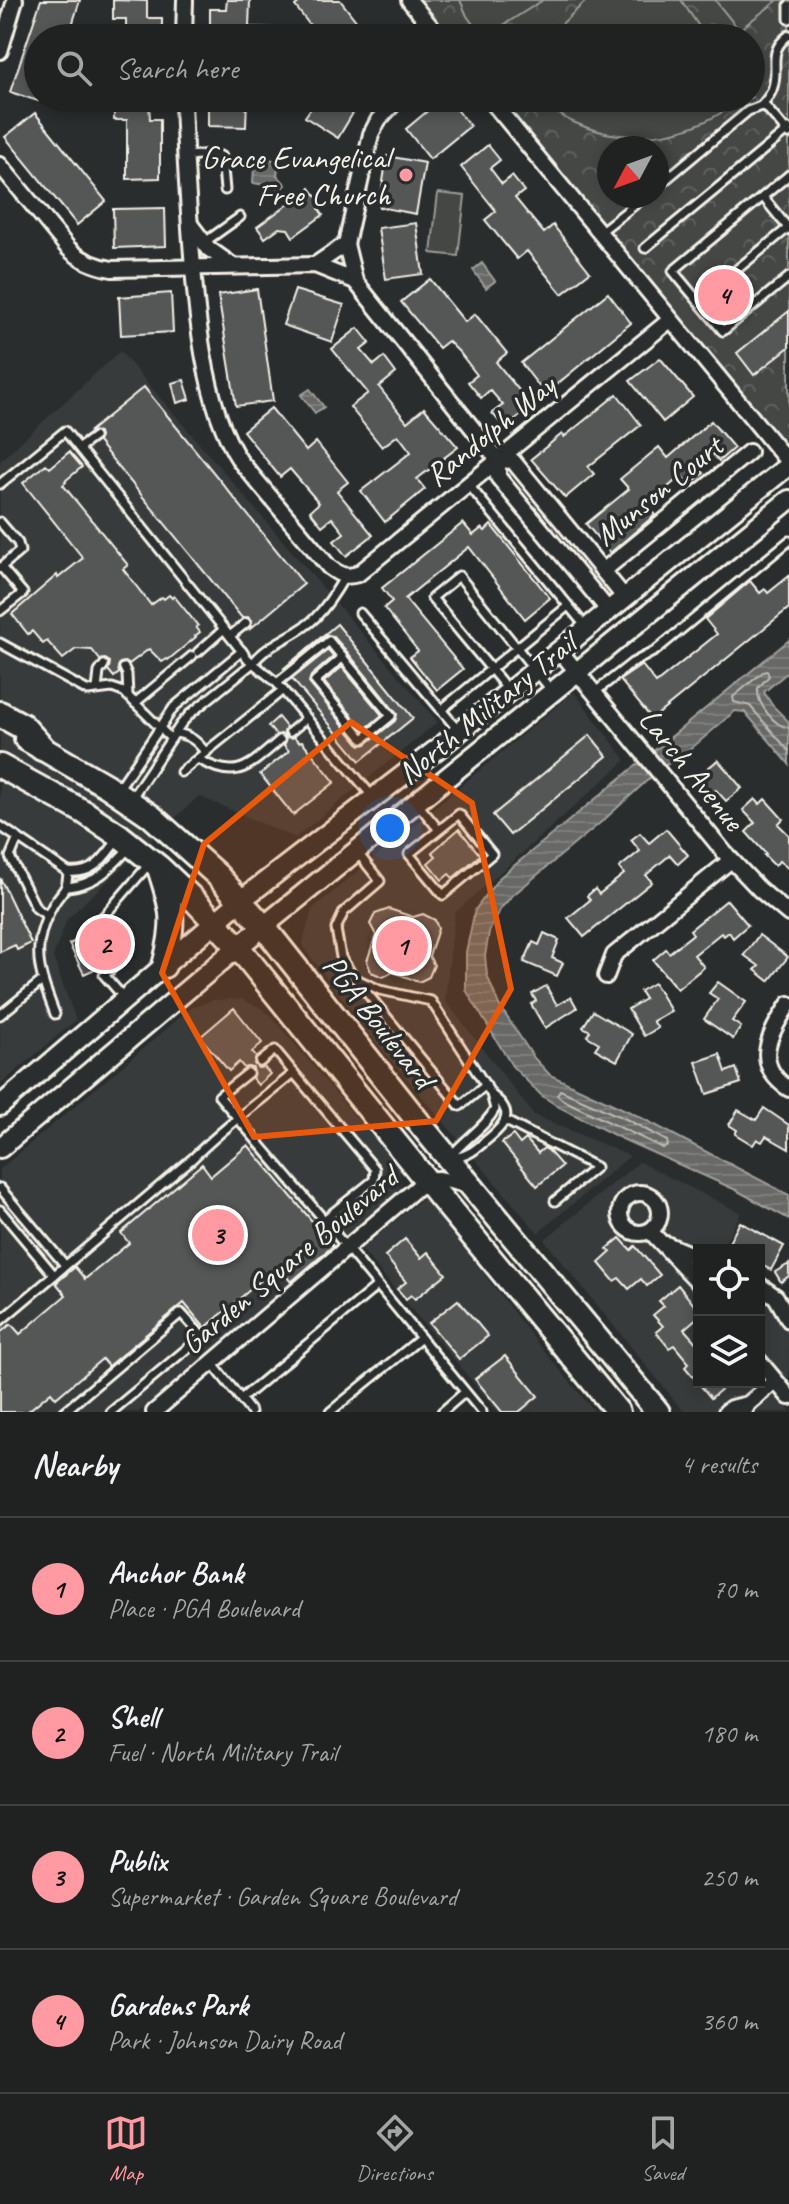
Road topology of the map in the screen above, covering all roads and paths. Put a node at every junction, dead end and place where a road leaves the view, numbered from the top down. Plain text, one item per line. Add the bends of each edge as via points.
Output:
1 (15, 0) edge
2 (185, 0) edge
3 (409, 0) edge
4 (789, 5) edge
5 (789, 19) edge
6 (184, 24) edge
7 (429, 24) edge
8 (789, 35) edge
9 (0, 51) edge
10 (765, 101) edge
11 (765, 107) edge
12 (183, 112) edge
13 (386, 112) edge
14 (500, 112) edge
15 (747, 112) edge
16 (788, 131) edge
17 (185, 156) junction
18 (0, 165) edge
19 (669, 177) edge
20 (786, 178) edge
21 (789, 189) edge
22 (225, 190) dead end
23 (763, 197) junction
24 (631, 208) edge
25 (240, 217) dead end
26 (190, 224) junction
27 (788, 228) edge
28 (599, 233) junction
29 (205, 242) junction
30 (346, 244) junction
31 (645, 248) dead end
32 (315, 265) junction
33 (234, 266) junction
34 (193, 267) junction
35 (789, 277) edge
36 (355, 281) junction
37 (698, 301) junction
38 (670, 320) junction
39 (94, 437) dead end
40 (79, 448) junction
41 (749, 452) dead end
42 (498, 460) junction
43 (789, 464) edge
44 (0, 484) edge
45 (468, 484) junction
46 (789, 501) edge
47 (0, 522) edge
48 (789, 541) edge
49 (1, 567) edge
50 (603, 571) junction
51 (343, 576) junction
52 (625, 598) junction
53 (568, 606) junction
54 (0, 611) edge
55 (609, 611) junction
56 (360, 613) dead end
57 (246, 623) dead end
58 (587, 629) junction
59 (227, 633) junction
60 (0, 643) edge
61 (517, 648) junction
62 (242, 651) junction
63 (560, 651) junction
64 (343, 657) junction
65 (253, 663) junction
66 (104, 665) dead end
67 (124, 668) dead end
68 (492, 670) junction
69 (536, 670) junction
70 (577, 672) junction
71 (277, 683) junction
72 (97, 689) junction
73 (283, 690) junction
74 (509, 691) junction
75 (553, 692) junction
76 (594, 693) junction
77 (128, 696) junction
78 (135, 703) junction
79 (441, 710) junction
80 (0, 714) edge
81 (307, 718) junction
82 (0, 727) edge
83 (159, 727) junction
84 (290, 732) dead end
85 (459, 732) junction
86 (173, 736) junction
87 (280, 740) dead end
88 (42, 748) junction
89 (206, 753) junction
90 (198, 759) junction
91 (0, 766) edge
92 (181, 772) dead end
93 (123, 797) junction
94 (373, 798) junction
95 (417, 803) junction
96 (0, 826) edge
97 (439, 830) junction
98 (18, 838) junction
99 (126, 841) junction
100 (357, 852) junction
101 (731, 860) junction
102 (155, 864) junction
103 (68, 872) junction
104 (68, 887) junction
105 (240, 901) junction
106 (789, 914) edge
107 (48, 916) junction
108 (215, 922) junction
109 (264, 927) junction
110 (104, 933) dead end
111 (238, 947) junction
112 (113, 952) dead end
113 (164, 966) junction
114 (606, 976) dead end
115 (354, 978) junction
116 (42, 981) junction
117 (125, 999) junction
118 (789, 1004) edge
119 (55, 1014) dead end
120 (0, 1015) edge
121 (260, 1062) dead end
122 (248, 1073) dead end
123 (294, 1073) junction
124 (486, 1085) junction
125 (789, 1089) edge
126 (491, 1094) junction
127 (366, 1105) junction
128 (0, 1106) edge
129 (238, 1120) junction
130 (506, 1121) junction
131 (0, 1148) edge
132 (448, 1159) junction
133 (426, 1180) junction
134 (470, 1185) junction
135 (0, 1188) edge
136 (555, 1201) dead end
137 (0, 1210) edge
138 (324, 1220) junction
139 (346, 1247) junction
140 (693, 1255) edge
141 (65, 1265) junction
142 (54, 1275) junction
143 (693, 1277) edge
144 (377, 1286) junction
145 (765, 1289) edge
146 (534, 1311) junction
147 (789, 1320) edge
148 (0, 1321) edge
149 (421, 1338) junction
150 (212, 1363) junction
151 (765, 1368) edge
152 (775, 1381) junction
153 (465, 1392) junction
154 (789, 1397) edge
155 (241, 1399) junction
156 (746, 1408) edge
157 (64, 1412) edge
158 (111, 1412) edge
159 (154, 1412) edge
160 (251, 1412) edge
161 (330, 1412) edge
162 (442, 1412) edge
163 (482, 1412) edge
164 (618, 1412) edge
165 (638, 1412) edge
166 (658, 1412) edge
167 (726, 1412) edge

1 - 9 street
2 - 6 street
3 - 7 street
4 - 5 lane
8 - 10 lane via 775,51 774,81
11 - 16 lane
12 - 17 street
13 - 30 street via 371,134
14 - 28 street
15 - 19 lane
16 - 31 lane
17 - 22 lane via 222,157
17 - 26 street
18 - 34 street via 68,248 93,265
20 - 21 lane
20 - 23 lane
23 - 27 lane
23 - 37 lane via 673,271
24 - 28 lane
25 - 29 lane
26 - 29 street
26 - 34 street
27 - 37 lane
28 - 38 street
29 - 33 street
30 - 32 street
30 - 36 street
32 - 33 street
32 - 36 street
33 - 34 street
34 - 51 street via 201,340 221,428 240,461 329,567
35 - 37 lane via 723,331
36 - 42 street
38 - 42 street, Randolph Way
38 - 43 street
39 - 40 lane
40 - 44 lane via 65,431
40 - 59 lane
41 - 50 street, Munson Court
42 - 45 street, Randolph Way
42 - 50 street via 513,461
42 - 55 street via 498,477
43 - 52 main road, North Military Trail
45 - 51 street, Randolph Way via 358,574
45 - 53 lane
46 - 70 main road, North Military Trail
47 - 49 lane via 20,551
48 - 76 lane via 655,651
49 - 54 lane via 23,593
50 - 52 street
51 - 65 lane via 314,619
52 - 55 main road, North Military Trail
53 - 58 lane
53 - 61 lane
55 - 58 main road, North Military Trail
56 - 79 lane
57 - 59 lane
58 - 63 main road, North Military Trail
59 - 62 lane
59 - 78 lane
60 - 72 lane via 88,691
61 - 68 lane
61 - 68 lane via 459,576 432,598
61 - 69 lane
62 - 65 lane
62 - 83 lane via 174,707
63 - 69 main road, North Military Trail
63 - 70 street, Larch Avenue
64 - 64 lane via 391,716 363,739 315,681
64 - 71 lane via 329,641
65 - 71 lane
65 - 86 lane via 190,714
66 - 72 lane
67 - 77 lane
68 - 74 lane
68 - 79 lane
69 - 74 main road, North Military Trail
69 - 75 lane
70 - 75 main road, North Military Trail
70 - 76 street, Larch Avenue
71 - 73 lane
72 - 77 lane via 112,688
73 - 81 lane
73 - 89 lane
74 - 85 main road, North Military Trail
75 - 95 main road, North Military Trail
76 - 101 street, Larch Avenue
77 - 78 lane
78 - 83 lane
79 - 85 lane
80 - 88 highway via 22,726
81 - 84 lane
81 - 94 lane
82 - 88 main road, PGA Boulevard
83 - 86 lane
83 - 93 lane
85 - 94 main road, North Military Trail
86 - 89 lane via 187,734
86 - 93 lane
87 - 90 lane via 237,771
88 - 93 main road, PGA Boulevard
89 - 90 lane
90 - 92 lane
91 - 99 main road, PGA Boulevard
93 - 105 main road, PGA Boulevard via 151,816
94 - 105 main road, North Military Trail
95 - 97 lane
95 - 100 main road, North Military Trail
96 - 98 lane
97 - 97 lane via 409,854 443,895 492,854 459,814
98 - 103 lane
98 - 107 lane via 10,857 36,908
99 - 102 main road, PGA Boulevard
99 - 103 lane via 90,871
99 - 104 lane via 99,878
100 - 109 main road, North Military Trail
100 - 115 lane via 380,881 344,912 336,929 341,957
101 - 106 street, Larch Avenue
101 - 114 street via 614,955
102 - 108 main road, PGA Boulevard
102 - 110 lane via 98,923
102 - 113 main road via 173,918
103 - 104 lane
104 - 107 lane
105 - 108 main road, North Military Trail
105 - 109 main road, PGA Boulevard
107 - 116 lane via 38,961
108 - 111 main road, PGA Boulevard
108 - 113 main road, North Military Trail
109 - 111 main road, North Military Trail
109 - 132 main road, PGA Boulevard
111 - 127 main road, PGA Boulevard
111 - 131 main road, North Military Trail
112 - 117 lane via 118,963 104,975
113 - 117 main road, North Military Trail
115 - 124 lane via 380,990 431,1001
115 - 124 lane via 460,1106
116 - 119 lane
116 - 120 lane
117 - 128 main road, North Military Trail
118 - 125 street via 770,1035 767,1051 769,1067
121 - 123 lane via 275,1050
122 - 129 lane via 219,1096
123 - 129 lane
123 - 138 lane via 375,1169 374,1180
124 - 126 lane
126 - 130 lane via 506,1110
126 - 132 lane via 495,1109 490,1118
127 - 132 main road via 382,1112 429,1156
127 - 133 main road, PGA Boulevard
129 - 138 lane
129 - 141 lane
130 - 132 lane via 468,1156
130 - 136 lane via 596,1167
132 - 134 main road, PGA Boulevard
133 - 134 street, Garden Square Boulevard
133 - 139 street, Garden Square Boulevard
133 - 146 main road, PGA Boulevard
134 - 166 main road, PGA Boulevard
135 - 141 lane
137 - 142 lane
138 - 139 lane
139 - 144 lane
139 - 150 street, Garden Square Boulevard
140 - 143 street via 655,1236
141 - 142 lane
142 - 148 lane
144 - 149 lane
144 - 155 lane
145 - 147 street
146 - 164 main road, PGA Boulevard
146 - 165 main road via 560,1322
149 - 153 lane
149 - 161 lane
150 - 155 lane
150 - 159 street, Garden Square Boulevard
151 - 152 street
152 - 154 street
152 - 156 street
153 - 162 lane
153 - 163 lane
155 - 160 lane
156 - 167 street
157 - 158 lane via 181,1313 202,1336

